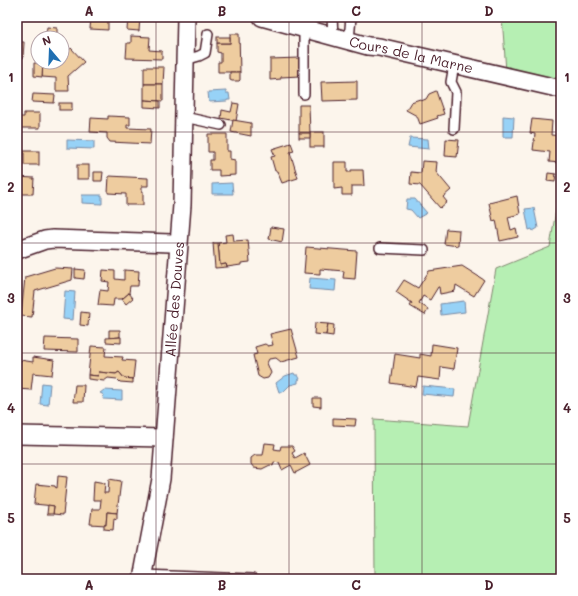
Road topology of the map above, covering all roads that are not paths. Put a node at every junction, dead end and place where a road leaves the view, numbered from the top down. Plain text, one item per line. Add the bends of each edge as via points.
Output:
1 (186, 17) edge
2 (262, 17) edge
3 (332, 17) edge
4 (351, 17) edge
5 (304, 28) junction
6 (208, 34) dead end
7 (341, 38) junction
8 (185, 60) junction
9 (454, 65) junction
10 (561, 89) edge
11 (304, 94) dead end
12 (184, 117) junction
13 (221, 125) dead end
14 (454, 129) dead end
15 (178, 245) junction
16 (380, 248) dead end
17 (17, 250) edge
18 (424, 250) dead end
19 (17, 435) edge
20 (164, 438) junction
21 (142, 577) edge
22 (219, 578) edge
23 (252, 579) edge

1 - 8 street, Allée des Douves
2 - 5 street, Cours de la Marne
3 - 7 lane
4 - 7 lane
5 - 7 street, Cours de la Marne
5 - 11 lane
6 - 8 lane via 205,53
7 - 9 street, Cours de la Marne
8 - 12 street, Allée des Douves
9 - 10 street, Cours de la Marne
9 - 14 lane via 451,82 456,92
12 - 13 lane
12 - 15 street, Allée des Douves via 182,205
15 - 17 street via 53,239
15 - 20 street, Allée des Douves
16 - 18 lane
19 - 20 street
20 - 21 street, Allée des Douves via 161,479
21 - 22 lane
22 - 23 lane

